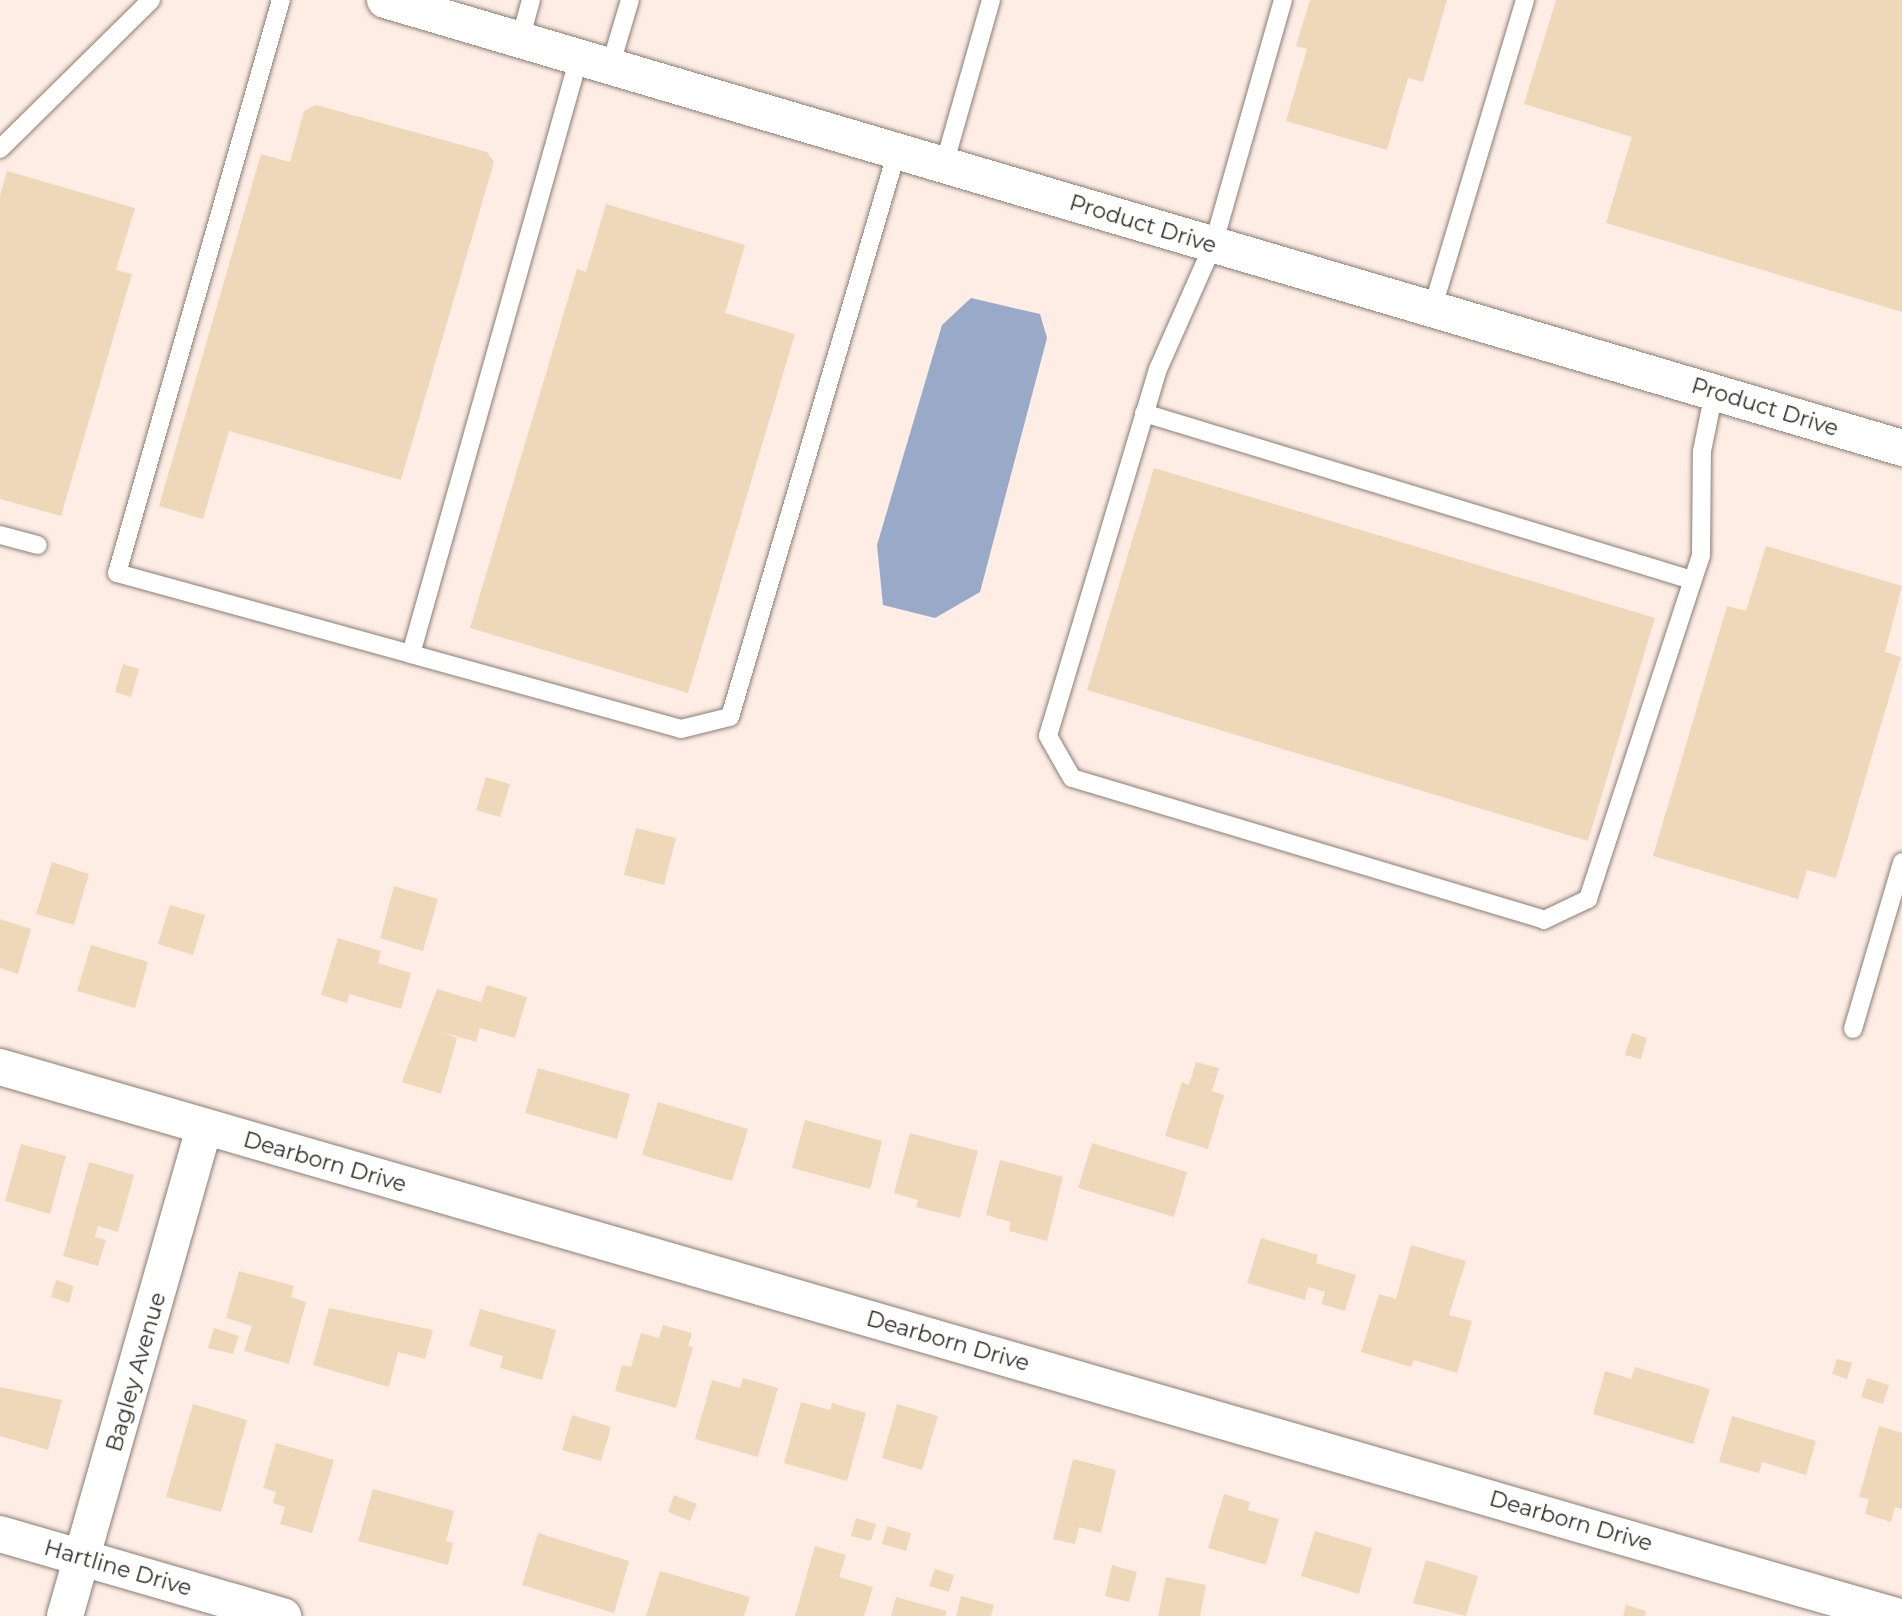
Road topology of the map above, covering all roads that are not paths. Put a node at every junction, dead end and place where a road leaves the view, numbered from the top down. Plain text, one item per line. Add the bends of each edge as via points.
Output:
1 (151, 0) edge
2 (281, 0) edge
3 (385, 0) edge
4 (531, 0) edge
5 (630, 0) edge
6 (991, 0) edge
7 (1283, 0) edge
8 (1525, 0) edge
9 (520, 40) junction
10 (595, 62) junction
11 (0, 149) edge
12 (897, 151) junction
13 (944, 165) junction
14 (1213, 245) junction
15 (1432, 310) junction
16 (1714, 392) junction
17 (1144, 413) junction
18 (1902, 448) edge
19 (0, 535) edge
20 (38, 545) dead end
21 (1692, 580) junction
22 (411, 654) junction
23 (1902, 862) edge
24 (1853, 1029) dead end
25 (0, 1067) edge
26 (204, 1128) junction
27 (0, 1534) edge
28 (82, 1558) junction
29 (65, 1616) edge
30 (283, 1616) edge
31 (1896, 1616) edge

1 - 11 lane
2 - 22 lane via 117,573
3 - 9 street, Product Drive
4 - 9 lane
5 - 10 lane
6 - 13 lane
7 - 14 lane
8 - 15 lane
9 - 10 street, Product Drive
10 - 12 street, Product Drive
10 - 22 lane
12 - 13 street, Product Drive
12 - 22 lane via 730,717 681,729
13 - 14 street, Product Drive
14 - 15 street, Product Drive
14 - 17 lane
15 - 16 street, Product Drive
16 - 18 street, Product Drive
16 - 21 lane via 1702,451 1702,546
17 - 21 lane
17 - 21 lane via 1048,736 1072,778 1544,920 1588,899
19 - 20 lane
23 - 24 lane
25 - 26 street, Dearborn Drive
26 - 28 street, Bagley Avenue
26 - 31 street, Dearborn Drive
27 - 28 street, Hartline Drive
28 - 29 street, Bagley Avenue
28 - 30 street, Hartline Drive

